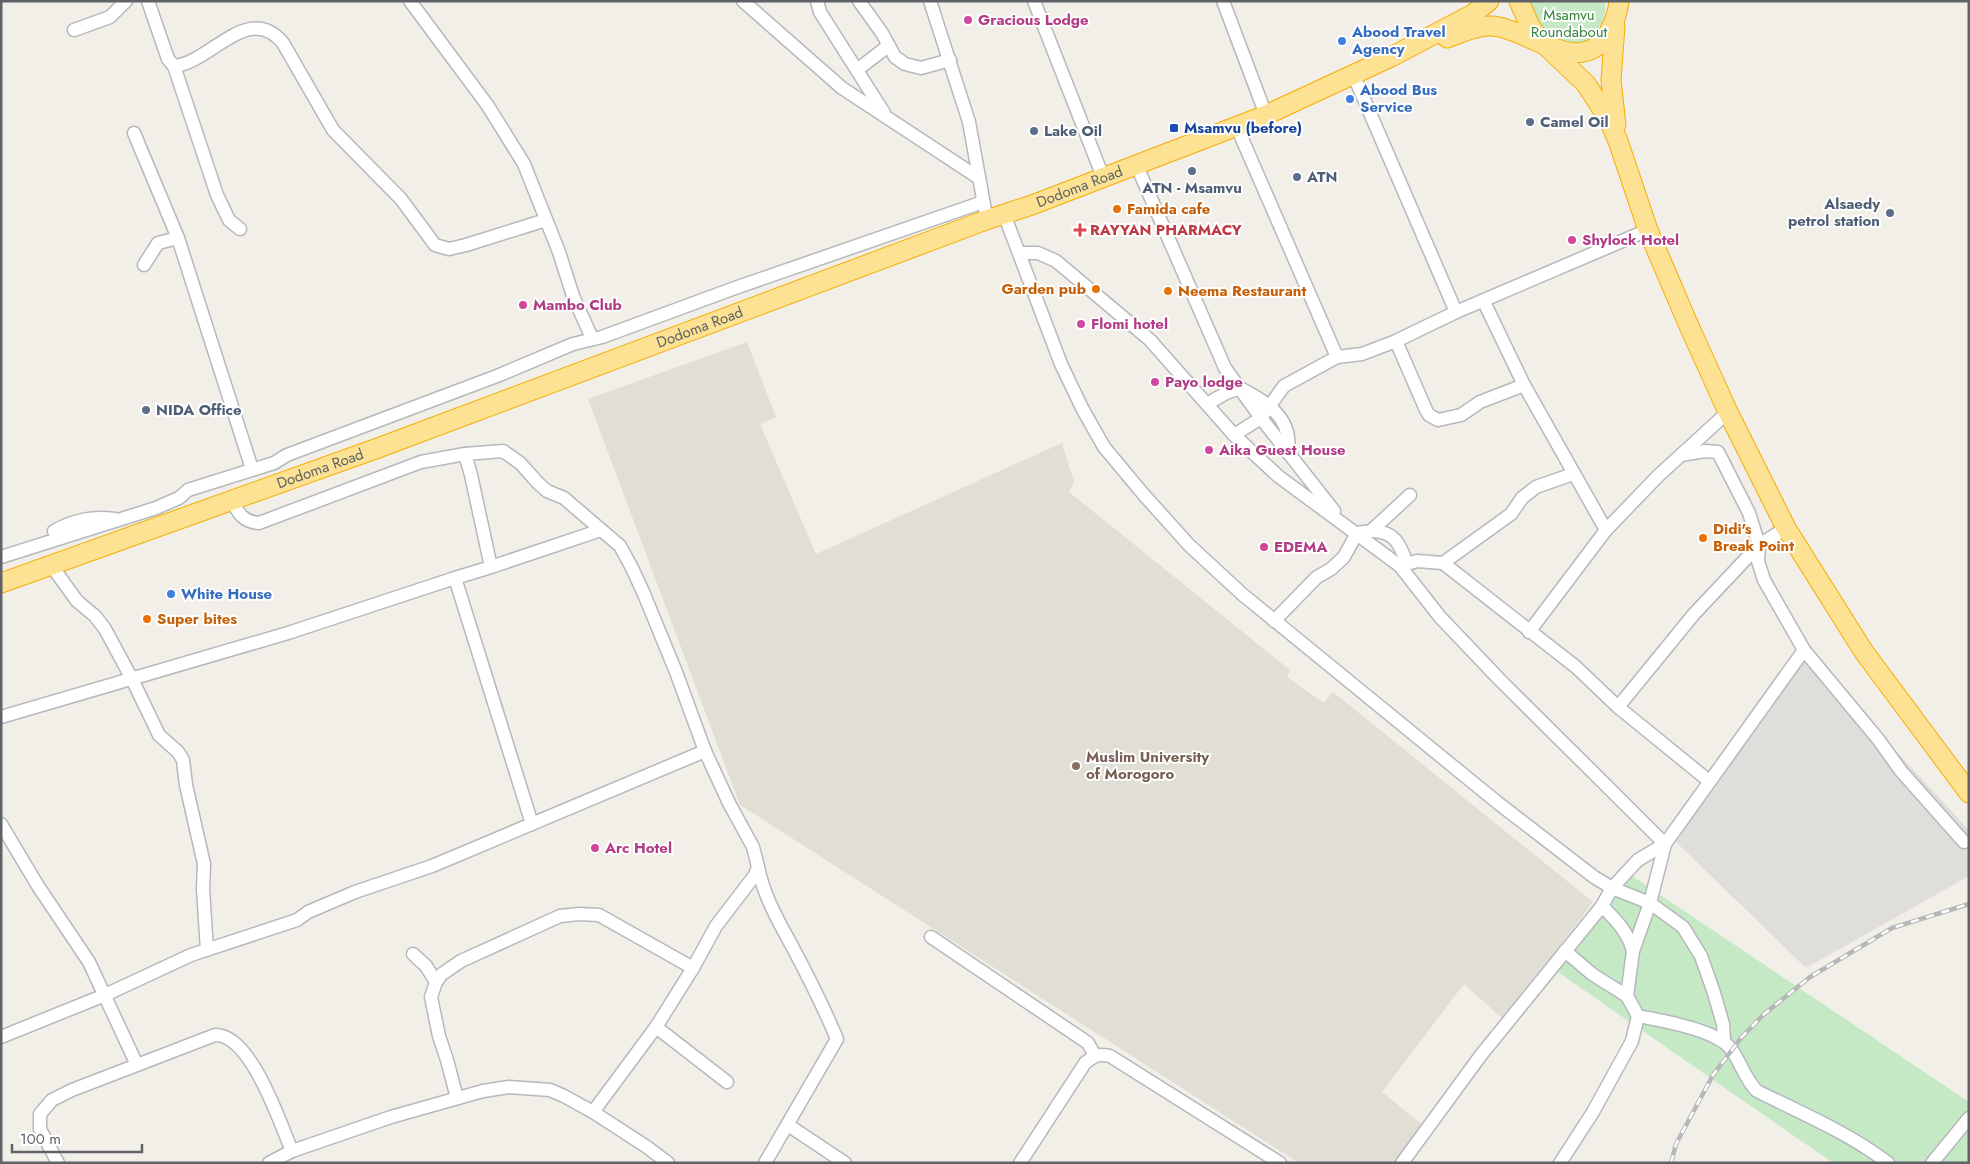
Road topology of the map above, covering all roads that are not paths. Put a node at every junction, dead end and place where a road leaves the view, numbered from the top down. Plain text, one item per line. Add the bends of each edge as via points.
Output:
1 (126, 1) edge
2 (148, 1) edge
3 (410, 1) edge
4 (743, 1) edge
5 (817, 1) edge
6 (859, 1) edge
7 (930, 1) edge
8 (1034, 1) edge
9 (1224, 1) edge
10 (1489, 1) edge
11 (1519, 1) edge
12 (1617, 8) edge
13 (74, 30) dead end
14 (1544, 45) junction
15 (888, 46) junction
16 (1392, 57) junction
17 (950, 60) junction
18 (174, 66) junction
19 (857, 70) junction
20 (1354, 76) junction
21 (1266, 115) junction
22 (888, 119) junction
23 (1236, 125) junction
24 (134, 133) dead end
25 (1618, 141) junction
26 (1136, 164) junction
27 (1103, 177) junction
28 (979, 178) junction
29 (985, 211) junction
30 (1004, 214) junction
31 (546, 220) junction
32 (240, 229) dead end
33 (1648, 230) junction
34 (178, 238) junction
35 (1020, 254) junction
36 (144, 265) dead end
37 (1484, 302) junction
38 (1456, 312) junction
39 (592, 338) junction
40 (1396, 341) junction
41 (1337, 358) junction
42 (1524, 385) junction
43 (1240, 388) junction
44 (1207, 404) junction
45 (1270, 405) junction
46 (1728, 412) junction
47 (1261, 418) junction
48 (1234, 435) junction
49 (1288, 453) junction
50 (465, 454) junction
51 (1681, 455) junction
52 (252, 469) junction
53 (1573, 474) junction
54 (1410, 495) dead end
55 (231, 499) junction
56 (122, 520) junction
57 (1345, 524) junction
58 (1786, 528) junction
59 (601, 530) junction
60 (1606, 530) junction
61 (54, 531) dead end
62 (1371, 531) junction
63 (1357, 533) junction
64 (1759, 545) junction
65 (4, 554) edge
66 (1443, 563) junction
67 (51, 565) junction
68 (1404, 565) junction
69 (491, 567) junction
70 (455, 578) junction
71 (1, 583) edge
72 (1274, 621) junction
73 (1529, 632) junction
74 (1804, 650) junction
75 (132, 679) junction
76 (1618, 707) junction
77 (1, 717) edge
78 (704, 751) junction
79 (1709, 780) junction
80 (1969, 794) edge
81 (1, 824) edge
82 (532, 824) junction
83 (1964, 842) dead end
84 (1665, 844) junction
85 (758, 867) junction
86 (1612, 888) junction
87 (1650, 903) junction
88 (1602, 906) junction
89 (932, 937) dead end
90 (207, 950) junction
91 (1565, 951) junction
92 (1633, 951) junction
93 (413, 954) dead end
94 (693, 968) junction
95 (436, 982) junction
96 (105, 994) junction
97 (1627, 996) junction
98 (1638, 1016) junction
99 (656, 1027) junction
100 (1, 1037) edge
101 (1724, 1041) junction
102 (1095, 1056) junction
103 (137, 1065) junction
104 (727, 1082) dead end
105 (457, 1098) junction
106 (593, 1112) junction
107 (1969, 1118) edge
108 (788, 1125) junction
109 (292, 1151) junction
110 (1875, 1159) edge
111 (276, 1161) edge
112 (58, 1163) edge
113 (668, 1163) edge
114 (766, 1163) edge
115 (845, 1163) edge
116 (1020, 1163) edge
117 (1280, 1163) edge
118 (1402, 1163) edge
119 (1560, 1163) edge
120 (1888, 1163) edge
121 (1932, 1163) edge

1 - 13 street via 110,17
2 - 18 street via 168,59
3 - 31 street via 488,106 524,164
4 - 22 street via 840,85
5 - 19 street via 820,12
6 - 15 street
7 - 17 street
8 - 27 street
9 - 21 street
10 - 16 highway, Dodoma Road via 1473,14
11 - 14 highway via 1530,26
12 - 14 highway via 1606,37 1590,49 1572,53
12 - 25 highway via 1611,80
14 - 16 highway, Dodoma Road via 1498,26 1479,27
14 - 25 highway via 1586,84
15 - 17 street via 905,64 921,68
15 - 19 street
16 - 20 highway, Dodoma Road
17 - 28 street via 969,122
18 - 31 street via 197,58 235,34 249,29 268,29 283,43 333,130 401,199 435,244 449,249
18 - 32 street via 217,195 230,220
19 - 22 street
20 - 21 highway, Dodoma Road
20 - 38 street
21 - 23 highway, Dodoma Road
22 - 28 street
23 - 26 highway, Dodoma Road
23 - 41 street
24 - 34 street
25 - 33 highway
26 - 27 highway, Dodoma Road
26 - 43 street via 1225,368
27 - 30 highway, Dodoma Road
28 - 29 street
29 - 30 highway, Dodoma Road
29 - 39 street
29 - 55 highway, Dodoma Road via 378,448
30 - 35 street
31 - 39 street
33 - 37 street
33 - 46 highway
34 - 36 street via 158,243
34 - 52 street
35 - 44 street via 1038,253 1056,261 1150,340
35 - 72 street via 1061,364 1104,447 1189,544
37 - 38 street
37 - 42 street
38 - 40 street
39 - 52 street
40 - 41 street via 1362,354
40 - 42 street via 1426,410 1438,420 1462,415 1480,402
41 - 45 street via 1284,386
42 - 53 street
43 - 44 street
43 - 45 street
43 - 47 street
44 - 48 street
45 - 47 street
45 - 49 street via 1284,426
46 - 51 street
46 - 58 highway
47 - 48 street
47 - 49 street
48 - 57 street via 1278,476
49 - 57 street
50 - 55 street via 421,462 259,523 249,523 238,514
50 - 59 street via 502,451 520,463 538,484 564,498
50 - 69 street
51 - 60 street
51 - 64 street via 1718,452 1749,513
52 - 56 street via 188,490 179,498
53 - 60 street
53 - 66 street via 1536,487 1522,498 1511,514
54 - 62 street
55 - 67 highway, Dodoma Road
56 - 61 street via 82,519
56 - 65 street
57 - 63 street
58 - 64 street
58 - 80 highway via 1864,652
59 - 69 street
59 - 78 street via 620,546 632,568 676,672
60 - 73 street
62 - 63 street
62 - 68 street via 1383,531 1398,542
63 - 68 street
63 - 72 street via 1344,557 1317,577
64 - 74 street via 1758,561 1764,580
64 - 76 street via 1694,614
66 - 68 street via 1417,561
66 - 73 street
67 - 71 highway, Dodoma Road
67 - 75 street via 76,601 95,616 105,630
68 - 84 street via 1440,617
69 - 70 street
70 - 75 street via 288,633
70 - 82 street
72 - 86 street via 1498,803
73 - 76 street via 1576,667
74 - 79 street
74 - 83 street via 1878,739 1900,771
75 - 77 street
75 - 90 street via 159,735 183,760 204,864 202,889
76 - 79 street
78 - 82 street
78 - 85 street via 753,847
79 - 84 street
81 - 96 street via 89,962
82 - 90 street via 432,866 355,892 297,920
84 - 86 street via 1638,860
84 - 87 street
85 - 94 street via 756,875 716,926
85 - 108 street via 769,902 818,995 837,1039
86 - 87 street
86 - 88 street
87 - 92 street
87 - 101 street via 1683,927 1701,956 1720,1015
88 - 91 street
88 - 92 street via 1629,936
89 - 102 street via 1088,1043
90 - 96 street
91 - 97 street via 1592,974
91 - 118 street via 1481,1055
92 - 97 street
93 - 95 street
94 - 95 street via 599,915 578,914 560,916 484,949 449,967
94 - 99 street
95 - 105 street via 431,997 433,1012
96 - 100 street
96 - 103 street
97 - 98 street
98 - 101 street via 1681,1025
98 - 119 street via 1632,1041
99 - 104 street
99 - 106 street
101 - 110 street via 1748,1082 1757,1091
102 - 116 street via 1085,1063
102 - 117 street via 1101,1053 1110,1056
103 - 109 street via 222,1034 239,1044 266,1086
103 - 112 street via 72,1090 52,1100 42,1110 40,1129
105 - 106 street via 509,1087 550,1090
105 - 109 street
106 - 113 street
107 - 121 street
108 - 114 street
108 - 115 street
109 - 111 street
110 - 120 street

